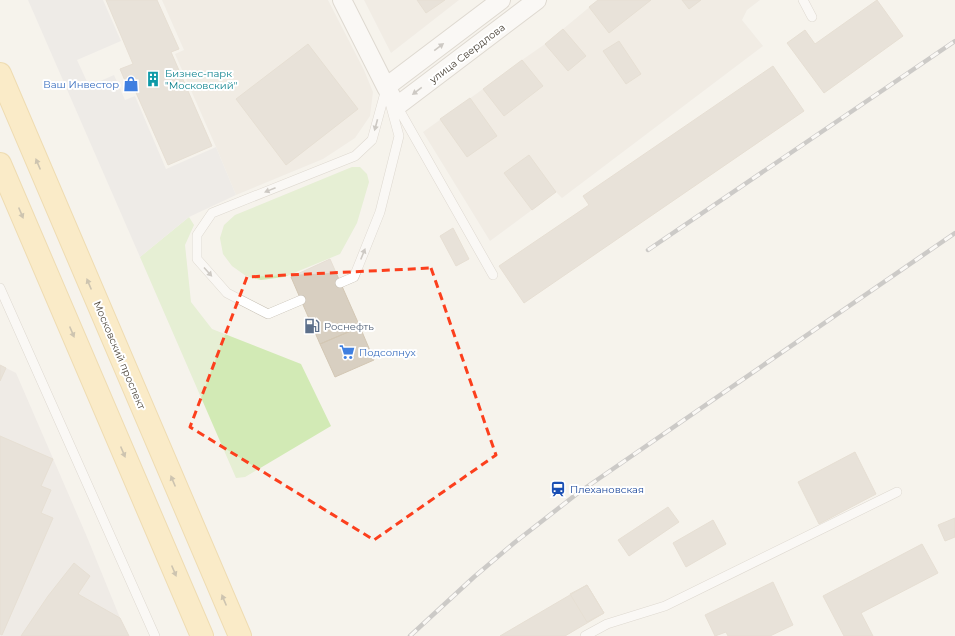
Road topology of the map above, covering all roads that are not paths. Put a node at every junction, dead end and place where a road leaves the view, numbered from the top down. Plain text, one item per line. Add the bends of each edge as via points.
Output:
1 (342, 0) edge
2 (501, 0) edge
3 (537, 0) edge
4 (803, 0) edge
5 (812, 17) dead end
6 (0, 74) edge
7 (386, 88) junction
8 (397, 106) junction
9 (0, 164) edge
10 (493, 275) dead end
11 (340, 283) dead end
12 (0, 288) edge
13 (301, 300) dead end
14 (897, 492) dead end
15 (155, 636) edge
16 (202, 636) edge
17 (240, 636) edge
18 (585, 636) edge

1 - 7 street
7 -> 2 street
3 -> 8 street, улица Свердлова
4 - 5 lane
17 -> 6 main road, Московский проспект
7 - 8 street
11 -> 7 lane via 354,277 380,212 399,136
7 -> 13 lane via 372,140 355,156 212,214 197,235 197,260 227,293 268,314
8 - 10 lane
9 -> 16 main road
12 - 15 lane
14 - 18 lane via 665,606 607,624

